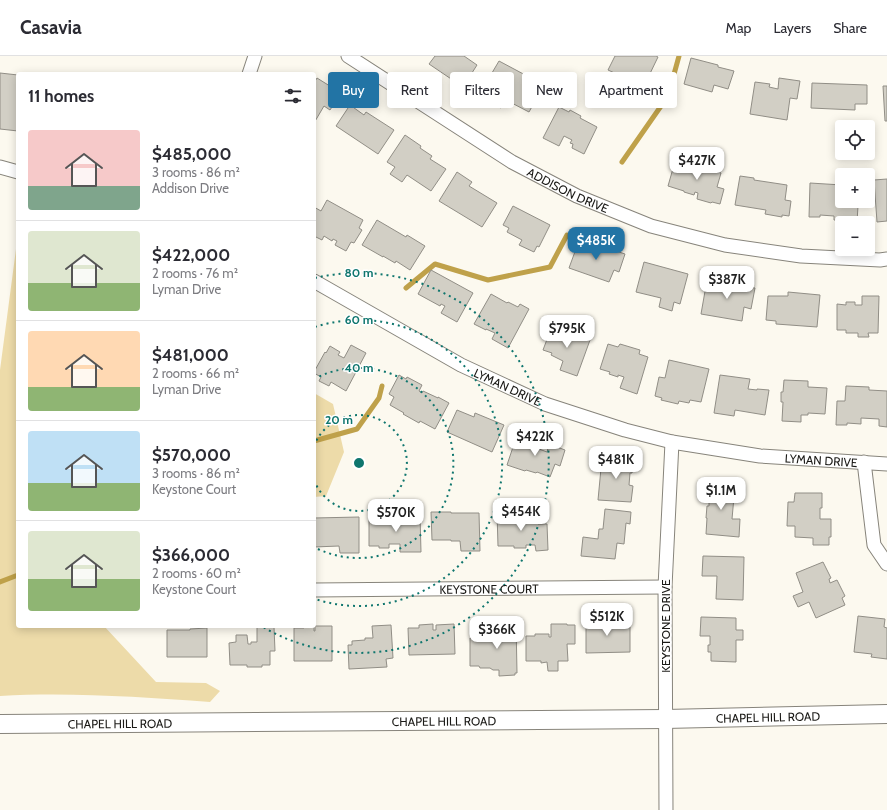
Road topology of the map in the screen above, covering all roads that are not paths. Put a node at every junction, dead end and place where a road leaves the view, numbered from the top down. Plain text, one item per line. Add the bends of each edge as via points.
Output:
1 (255, 56) edge
2 (348, 56) edge
3 (250, 72) edge
4 (0, 167) edge
5 (16, 171) edge
6 (887, 259) edge
7 (316, 282) edge
8 (672, 442) junction
9 (864, 462) junction
10 (887, 464) edge
11 (887, 564) edge
12 (665, 587) junction
13 (316, 590) edge
14 (887, 714) edge
15 (665, 719) junction
16 (0, 724) edge
17 (666, 810) edge

1 - 3 street
2 - 6 street, ADDISON DRIVE via 512,162 577,196 651,226 725,245 801,256
4 - 5 street
7 - 8 street, LYMAN DRIVE via 461,365 545,404 624,430
8 - 9 street, LYMAN DRIVE via 760,456
8 - 12 street, KEYSTONE DRIVE
9 - 10 street, LYMAN DRIVE
9 - 11 street via 874,546
12 - 13 street, KEYSTONE COURT
12 - 15 street, KEYSTONE DRIVE
14 - 15 street, CHAPEL HILL ROAD
15 - 16 street, CHAPEL HILL ROAD
15 - 17 street, KEYSTONE DRIVE

